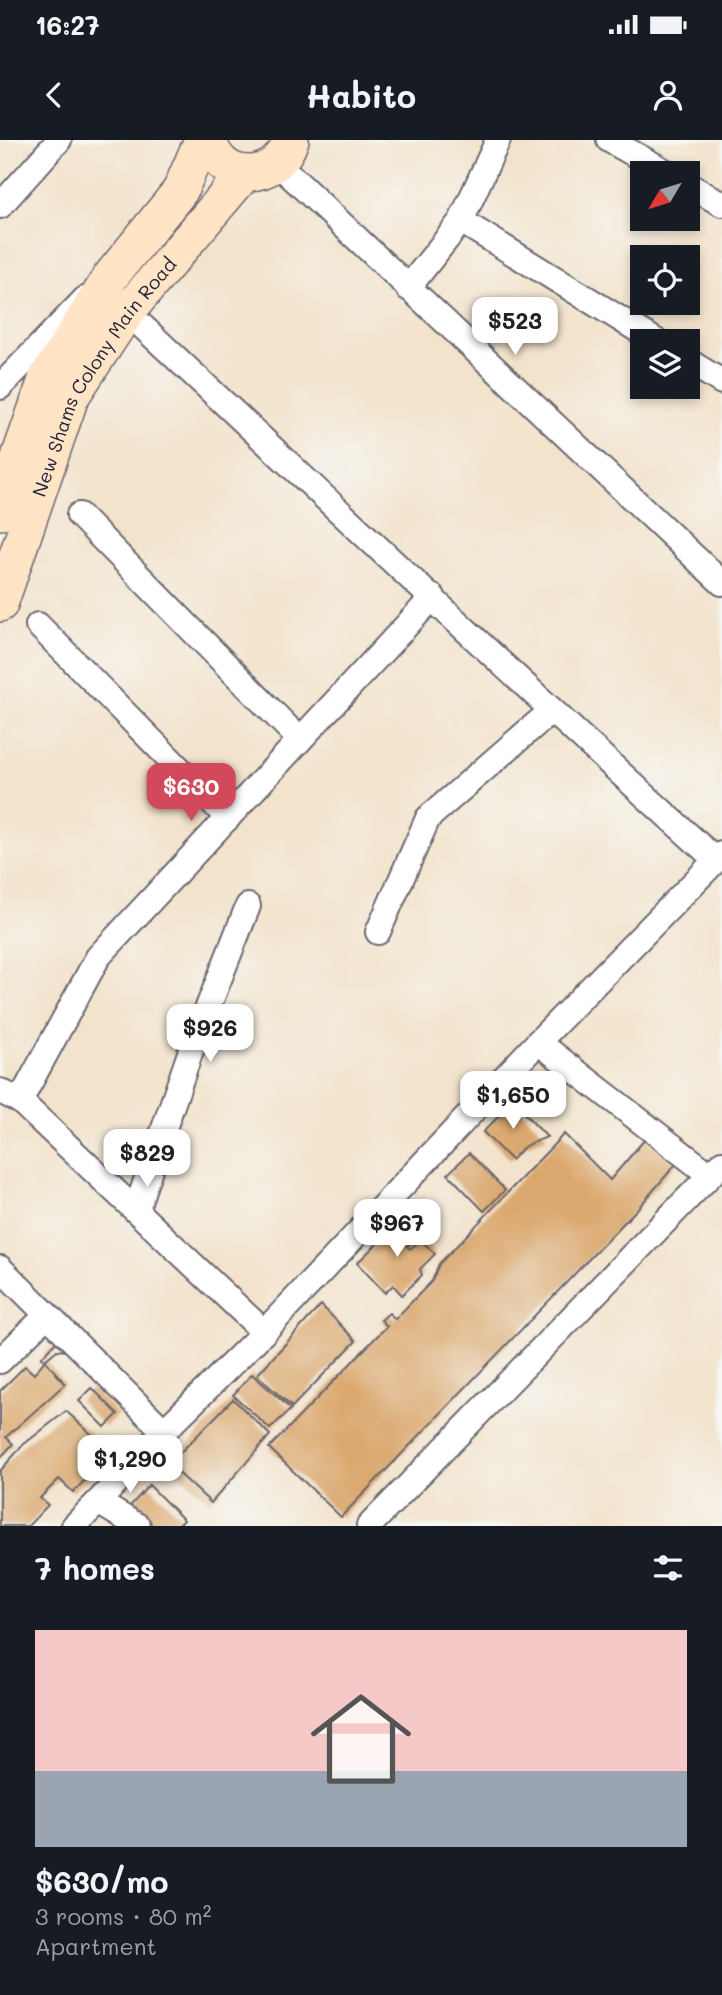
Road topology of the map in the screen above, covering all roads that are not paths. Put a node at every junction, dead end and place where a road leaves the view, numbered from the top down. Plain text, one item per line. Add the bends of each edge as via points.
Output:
1 (60, 140) edge
2 (202, 140) edge
3 (209, 140) edge
4 (498, 140) edge
5 (609, 140) edge
6 (271, 159) edge
7 (646, 161) edge
8 (700, 192) edge
9 (722, 204) edge
10 (0, 206) edge
11 (461, 221) junction
12 (111, 276) junction
13 (408, 288) junction
14 (127, 313) junction
15 (636, 329) edge
16 (700, 368) edge
17 (722, 382) edge
18 (0, 387) edge
19 (0, 512) edge
20 (79, 515) dead end
21 (722, 583) edge
22 (433, 597) junction
23 (0, 604) edge
24 (38, 625) dead end
25 (551, 711) junction
26 (300, 740) junction
27 (228, 818) junction
28 (719, 857) edge
29 (248, 906) dead end
30 (378, 932) dead end
31 (538, 1042) junction
32 (10, 1096) edge
33 (716, 1169) edge
34 (136, 1210) junction
35 (0, 1268) edge
36 (47, 1315) junction
37 (264, 1332) junction
38 (0, 1361) edge
39 (164, 1431) junction
40 (98, 1502) junction
41 (74, 1526) edge
42 (138, 1526) edge
43 (369, 1526) edge

1 - 10 street
2 - 12 main road, New Shams Colony Main Road via 180,191
3 - 6 main road via 211,150 226,166
4 - 11 street
5 - 7 street
6 - 13 street
6 - 14 main road, New Shams Colony Main Road
8 - 9 street
11 - 13 street
11 - 15 street
12 - 18 street via 73,309
12 - 19 main road, New Shams Colony Main Road via 47,377
13 - 21 street
14 - 22 street
14 - 23 main road, New Shams Colony Main Road via 71,397
16 - 17 street
20 - 26 street
22 - 25 street
22 - 26 street
24 - 27 street
25 - 28 street
25 - 30 street via 428,818
26 - 27 street
27 - 32 street via 98,957
28 - 31 street
29 - 34 street via 190,1053
31 - 33 street
31 - 37 street
32 - 34 street
33 - 43 street
34 - 37 street
35 - 36 street
36 - 38 street
36 - 39 street
37 - 39 street
39 - 40 street
40 - 41 street
40 - 42 street

